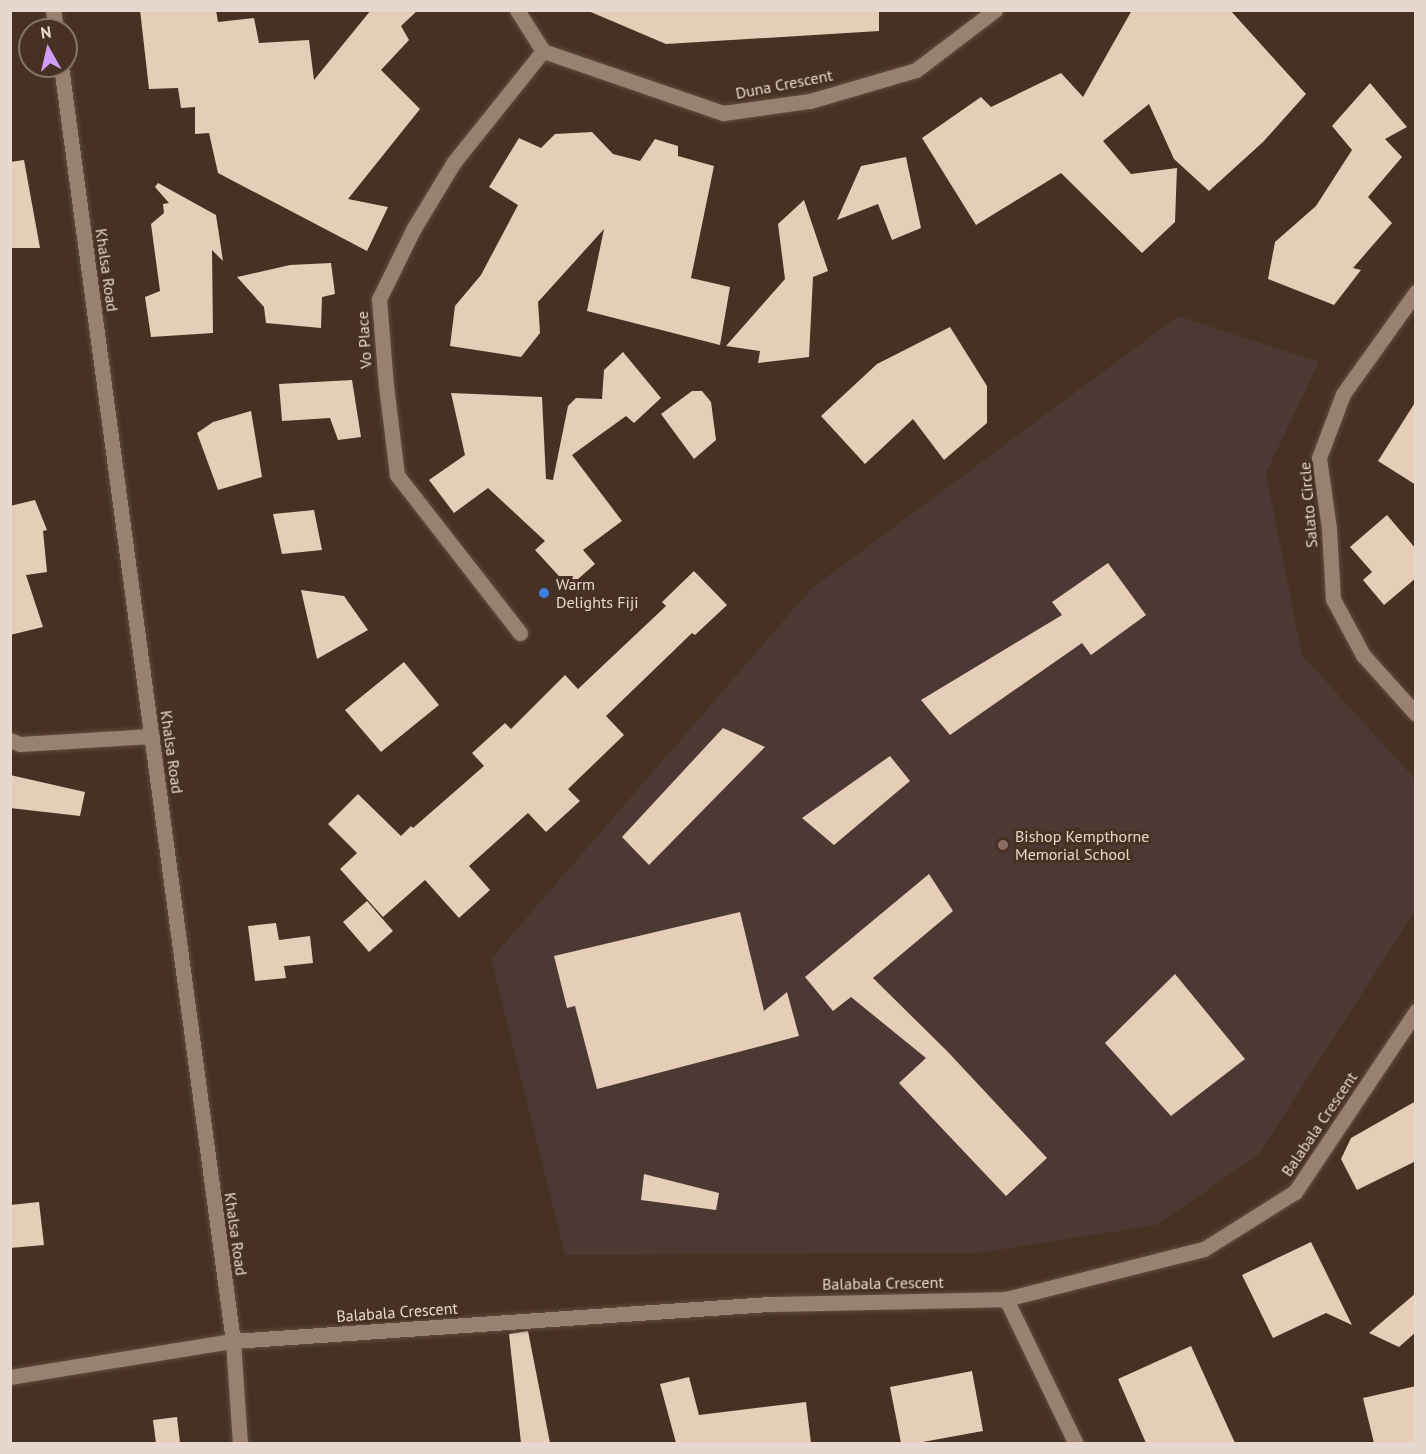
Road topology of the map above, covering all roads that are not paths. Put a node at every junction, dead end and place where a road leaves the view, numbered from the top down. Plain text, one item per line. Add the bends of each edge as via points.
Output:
1 (517, 10) edge
2 (995, 10) edge
3 (543, 51) junction
4 (63, 78) edge
5 (1416, 292) edge
6 (520, 633) dead end
7 (1416, 714) edge
8 (152, 736) junction
9 (10, 740) edge
10 (1416, 1011) edge
11 (1006, 1299) junction
12 (233, 1341) junction
13 (10, 1377) edge
14 (240, 1443) edge
15 (1076, 1443) edge

1 - 3 street
2 - 3 street, Duna Crescent via 916,70 810,101 723,113
3 - 6 street, Vo Place via 454,162 414,228 379,299 397,475
4 - 8 street, Khalsa Road
5 - 7 street, Salato Circle via 1343,394 1319,458 1329,528 1333,599 1363,655
8 - 9 street via 21,744
8 - 12 street, Khalsa Road
10 - 11 street, Balabala Crescent via 1295,1192 1203,1249
11 - 12 street, Balabala Crescent via 769,1304
11 - 15 street
12 - 13 street, Balabala Crescent
12 - 14 street, Khalsa Road

